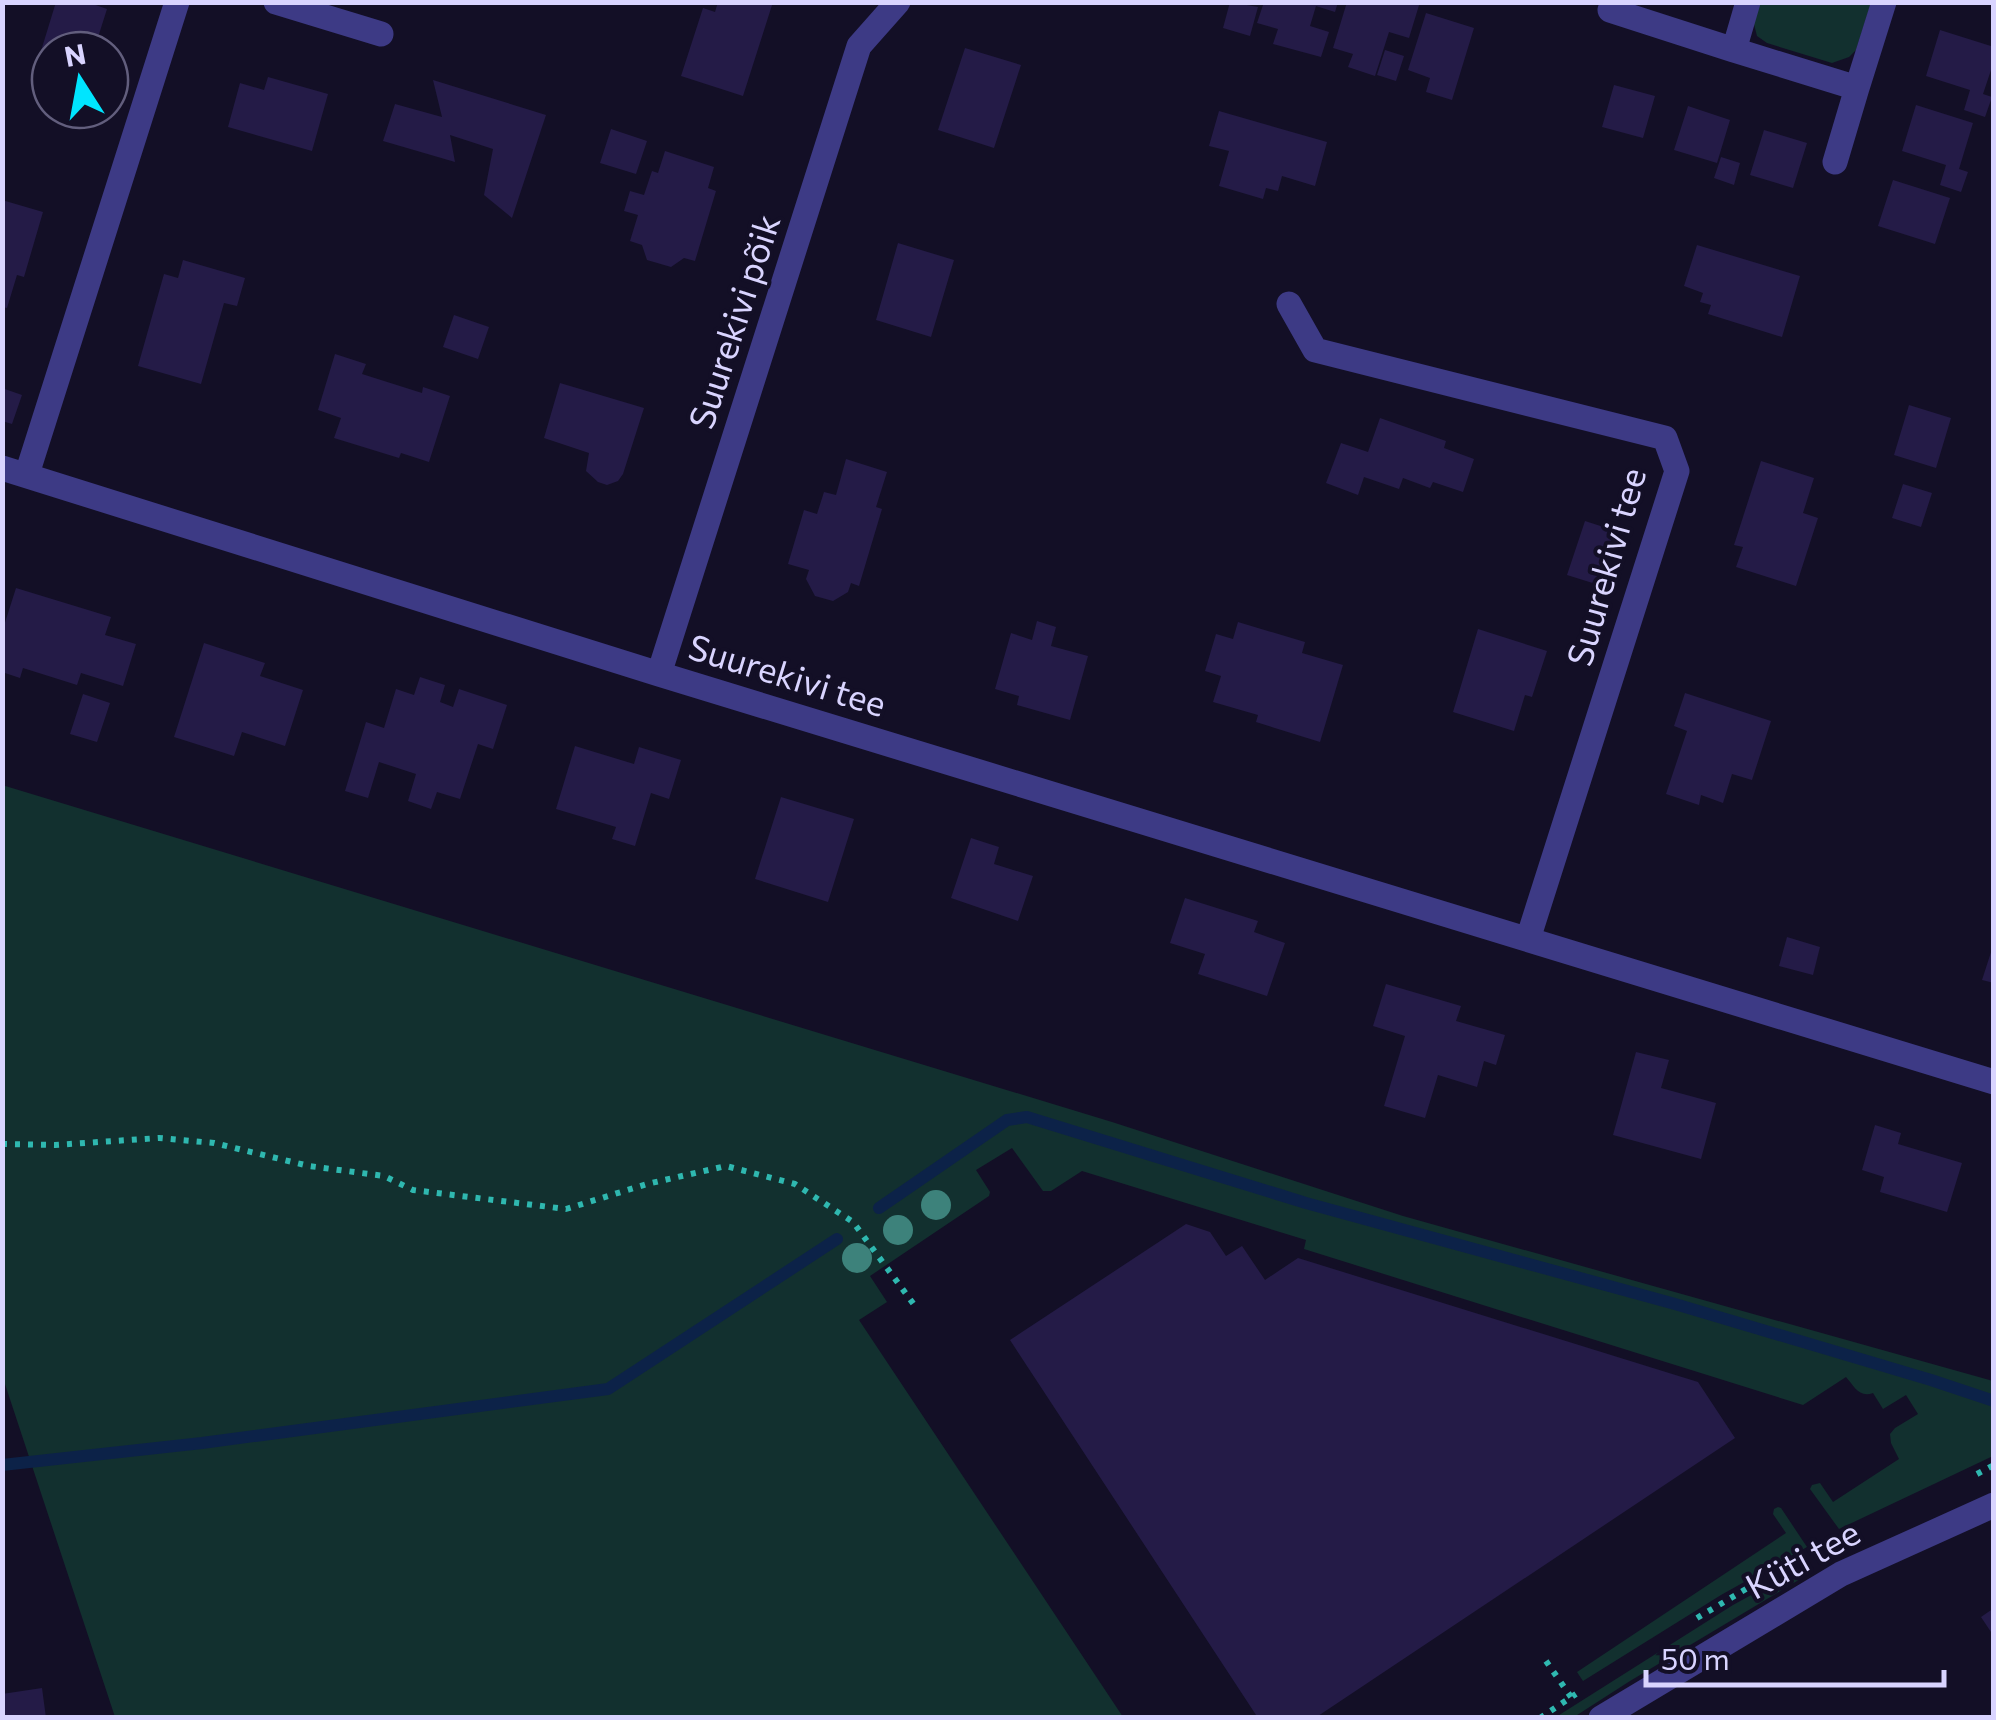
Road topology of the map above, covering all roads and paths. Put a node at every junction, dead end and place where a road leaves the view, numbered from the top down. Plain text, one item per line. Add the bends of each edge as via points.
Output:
1 (177, 2) edge
2 (276, 2) edge
3 (898, 2) edge
4 (1748, 2) edge
5 (1884, 2) edge
6 (1610, 10) dead end
7 (381, 34) dead end
8 (1734, 50) junction
9 (1858, 88) junction
10 (1835, 162) dead end
11 (1289, 304) dead end
12 (15, 471) edge
13 (659, 674) junction
14 (1528, 938) junction
15 (1994, 1082) edge
16 (2, 1144) edge
17 (915, 1306) dead end
18 (1994, 1505) edge
19 (1546, 1661) dead end
20 (1571, 1697) dead end
21 (1602, 1718) edge

1 - 12 street, Suurekivi tee
2 - 7 street
3 - 13 street, Suurekivi põik via 859,46
4 - 8 street
5 - 9 street
6 - 8 street
8 - 9 street
9 - 10 street
11 - 14 street, Suurekivi tee via 1315,350 1665,438 1677,472
12 - 13 street, Suurekivi tee
13 - 14 street, Suurekivi tee
14 - 15 street, Suurekivi tee
16 - 17 path via 159,1138 214,1143 384,1176 412,1190 566,1209 726,1166 795,1184 853,1222
18 - 21 street, Küti tee via 1841,1574
19 - 20 path

